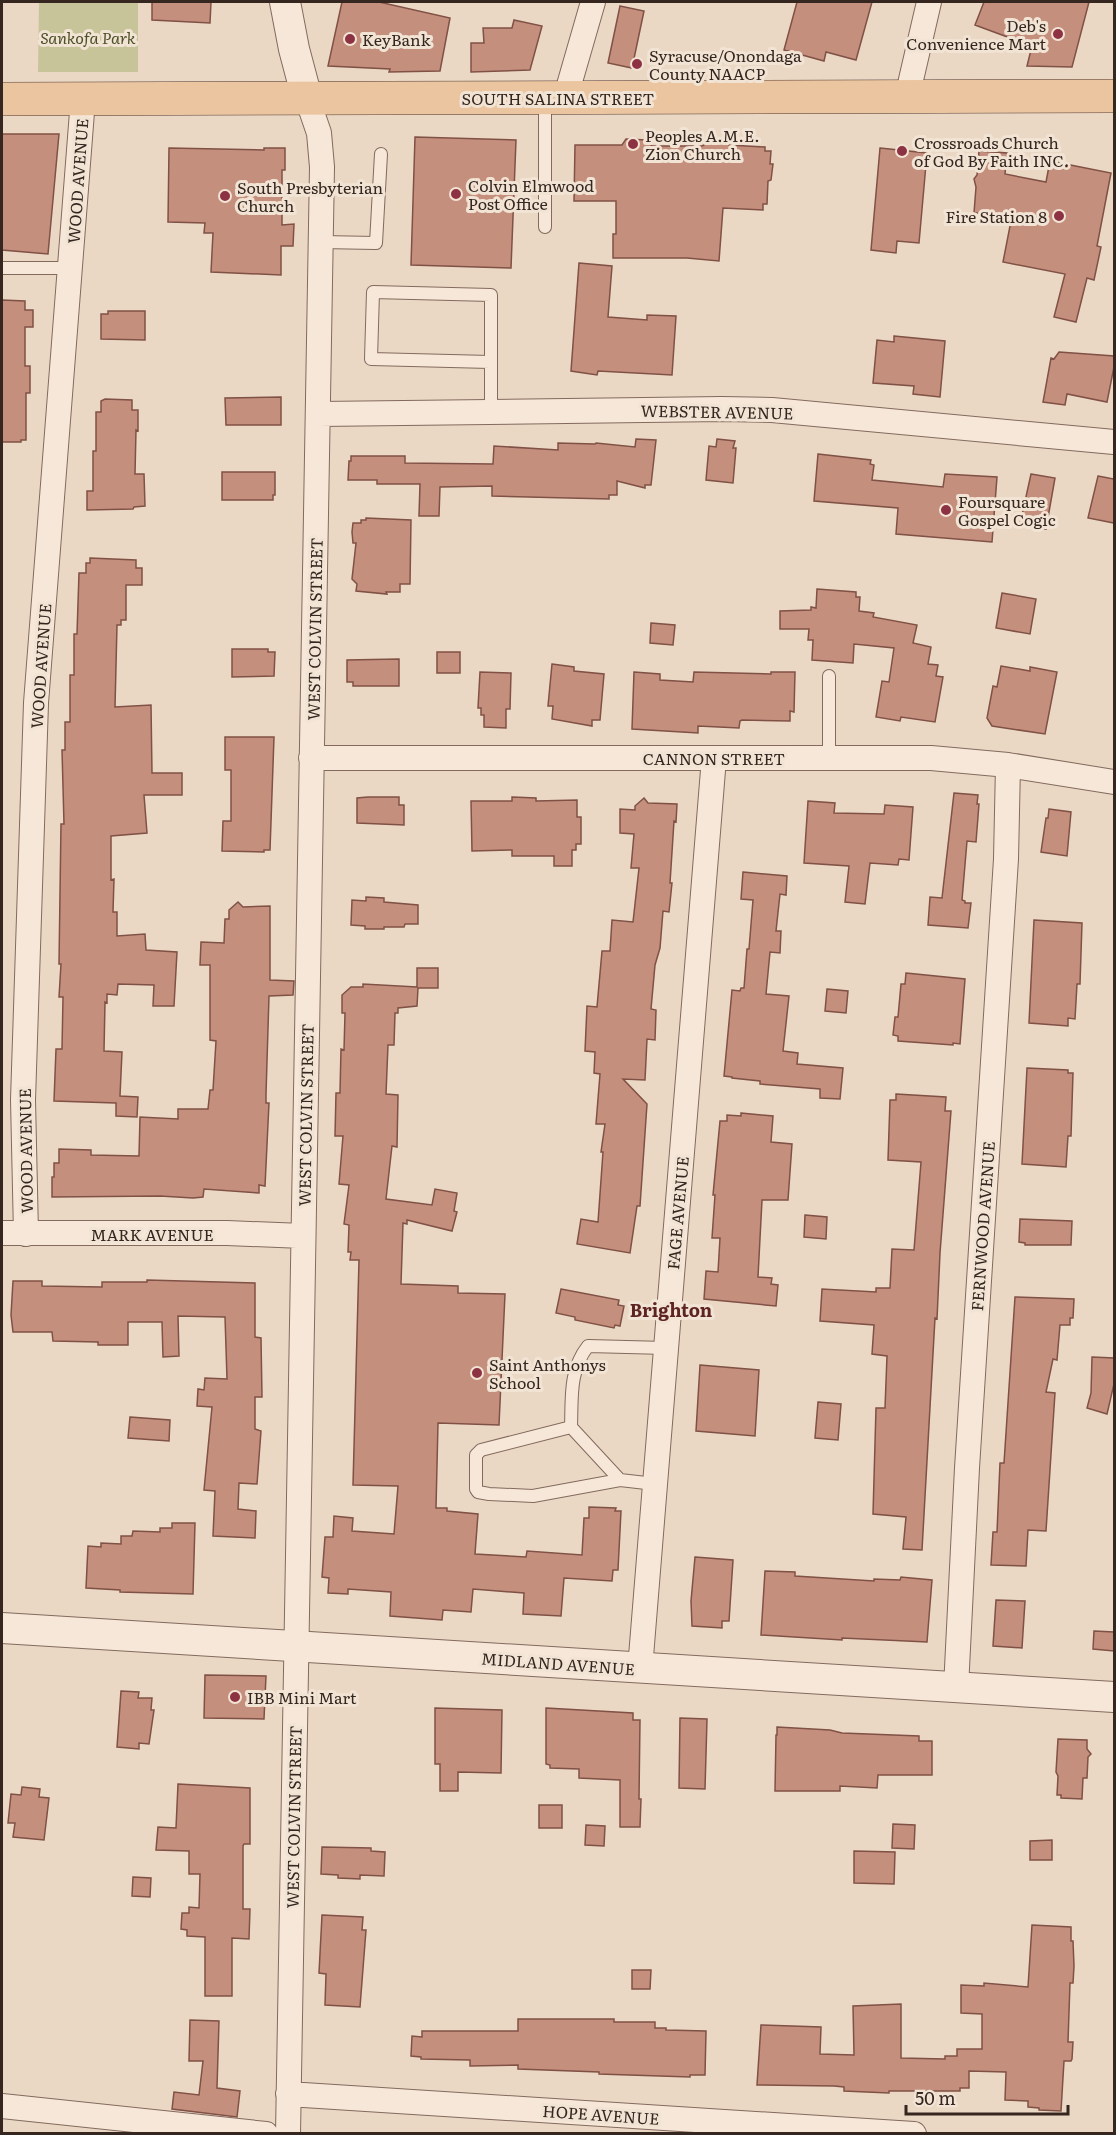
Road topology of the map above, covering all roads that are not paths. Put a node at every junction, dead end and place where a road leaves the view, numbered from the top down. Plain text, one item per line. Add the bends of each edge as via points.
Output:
1 (285, 2) edge
2 (593, 2) edge
3 (929, 2) edge
4 (1114, 93) edge
5 (907, 97) junction
6 (308, 98) junction
7 (555, 98) junction
8 (2, 99) edge
9 (83, 99) junction
10 (381, 154) dead end
11 (545, 227) dead end
12 (321, 242) junction
13 (2, 267) edge
14 (70, 268) junction
15 (490, 362) junction
16 (491, 412) junction
17 (319, 414) junction
18 (1114, 442) edge
19 (829, 676) dead end
20 (311, 758) junction
21 (714, 758) junction
22 (829, 758) junction
23 (1008, 765) junction
24 (1114, 782) edge
25 (2, 1233) edge
26 (27, 1234) junction
27 (303, 1236) junction
28 (666, 1348) junction
29 (571, 1427) junction
30 (620, 1480) junction
31 (655, 1484) junction
32 (2, 1628) edge
33 (295, 1646) junction
34 (640, 1669) junction
35 (956, 1688) junction
36 (1114, 1697) edge
37 (288, 2094) junction
38 (2, 2106) edge
39 (267, 2133) edge
40 (288, 2133) edge
41 (914, 2133) edge

1 - 6 street
2 - 7 street
3 - 5 street
4 - 5 main road, SOUTH SALINA STREET
5 - 7 main road, SOUTH SALINA STREET
6 - 7 main road, SOUTH SALINA STREET
6 - 9 main road, SOUTH SALINA STREET
6 - 12 street, WEST COLVIN STREET via 319,133
7 - 11 lane
8 - 9 main road, SOUTH SALINA STREET
9 - 14 street, WOOD AVENUE
10 - 12 lane via 376,243
12 - 17 street, WEST COLVIN STREET
13 - 14 lane
14 - 26 street, WOOD AVENUE via 36,702 23,1100
15 - 15 lane via 491,295 373,292 371,359
15 - 16 lane
16 - 17 street, WEBSTER AVENUE
16 - 18 street, WEBSTER AVENUE via 771,410
17 - 20 street, WEST COLVIN STREET
19 - 22 lane
20 - 21 street, CANNON STREET
20 - 27 street, WEST COLVIN STREET
21 - 22 street, CANNON STREET
21 - 28 street, FAGE AVENUE
22 - 23 street, CANNON STREET via 931,758
23 - 24 street, CANNON STREET
23 - 35 street, FERNWOOD AVENUE via 1006,859
25 - 26 street, MARK AVENUE
26 - 27 street, MARK AVENUE
27 - 33 street, WEST COLVIN STREET
28 - 29 lane via 588,1346 574,1371
28 - 31 street, FAGE AVENUE
29 - 30 lane
29 - 30 lane via 481,1450 476,1455 476,1489 489,1494 533,1496
30 - 31 lane
31 - 34 street, FAGE AVENUE
32 - 33 street, MIDLAND AVENUE
33 - 34 street, MIDLAND AVENUE
33 - 37 street, WEST COLVIN STREET
34 - 35 street, MIDLAND AVENUE
35 - 36 street, MIDLAND AVENUE
37 - 40 street, WEST COLVIN STREET
37 - 41 street, HOPE AVENUE
38 - 39 street

